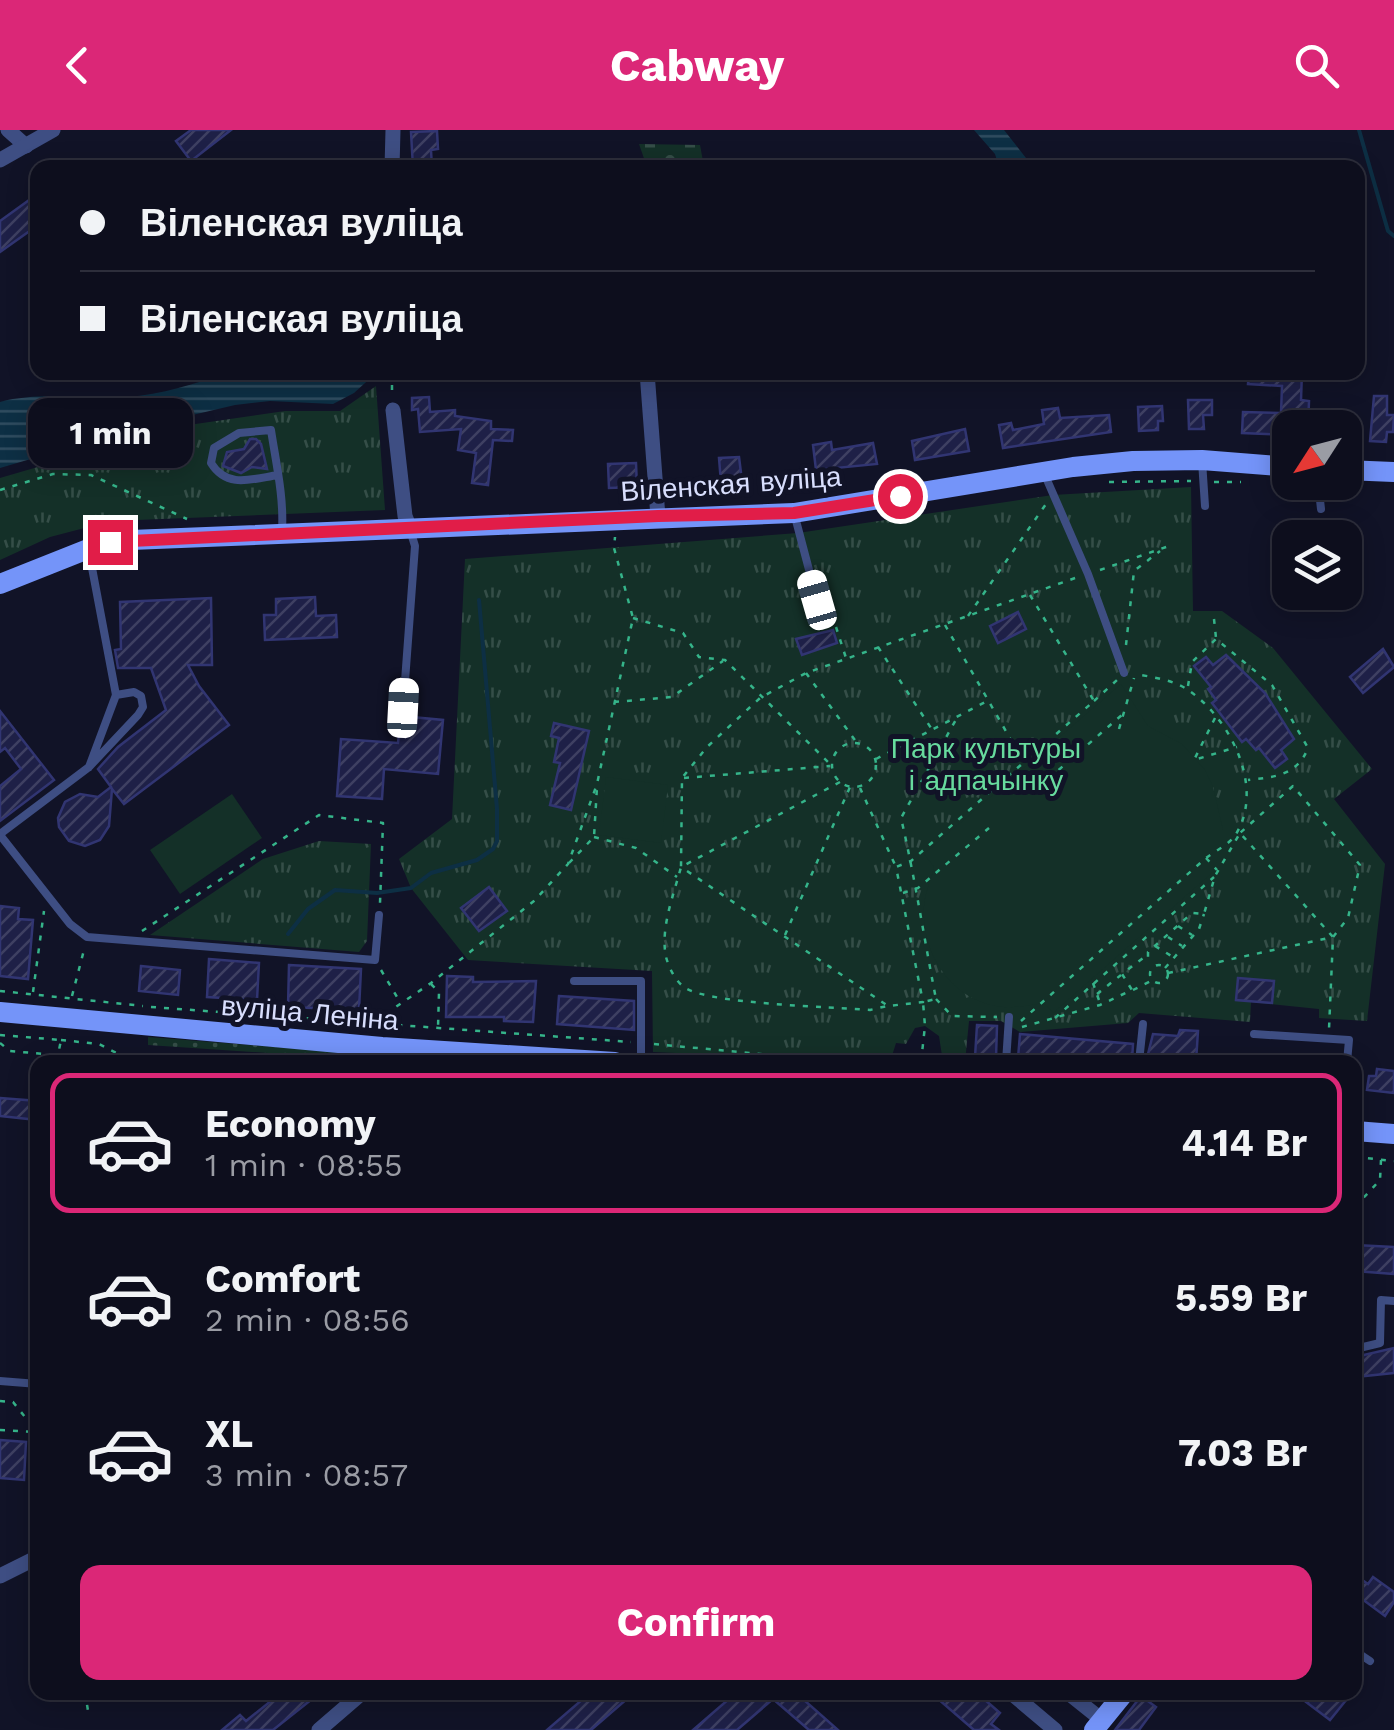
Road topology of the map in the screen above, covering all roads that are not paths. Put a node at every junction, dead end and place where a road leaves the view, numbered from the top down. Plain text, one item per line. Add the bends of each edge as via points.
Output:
1 (8, 130) edge
2 (53, 130) edge
3 (393, 130) edge
4 (26, 146) junction
5 (0, 160) edge
6 (392, 160) edge
7 (648, 380) edge
8 (392, 410) road end
9 (1272, 468) edge
10 (1043, 471) junction
11 (1202, 471) junction
12 (1362, 471) edge
13 (1394, 472) edge
14 (278, 475) junction
15 (1320, 500) edge
16 (1205, 506) dead end
17 (1321, 509) dead end
18 (794, 513) junction
19 (658, 516) junction
20 (410, 529) junction
21 (282, 535) junction
22 (88, 549) junction
23 (0, 584) edge
24 (817, 600) junction
25 (811, 611) dead end
26 (832, 615) road end
27 (1124, 673) road end
28 (116, 695) junction
29 (403, 708) dead end
30 (89, 766) junction
31 (0, 835) edge
32 (379, 915) road end
33 (574, 981) dead end
34 (0, 1012) edge
35 (1010, 1017) road end
36 (1143, 1024) dead end
37 (1254, 1034) dead end
38 (506, 1055) edge
39 (641, 1055) edge
40 (1007, 1055) edge
41 (1139, 1055) edge
42 (1348, 1055) edge
43 (1362, 1132) edge
44 (1394, 1134) edge
45 (1394, 1301) edge
46 (1362, 1347) edge
47 (0, 1381) edge
48 (30, 1383) edge
49 (30, 1561) edge
50 (0, 1576) edge
51 (1362, 1656) edge
52 (1370, 1661) dead end
53 (354, 1700) edge
54 (1020, 1700) edge
55 (1075, 1700) edge
56 (1118, 1700) edge
57 (1098, 1725) edge
58 (320, 1730) edge
59 (1056, 1730) edge

1 - 4 street
2 - 4 street
3 - 6 street
4 - 5 street
7 - 19 street
8 - 20 street
9 - 11 main road, Віленская вуліца
10 - 11 main road, Віленская вуліца via 1133,460
10 - 18 main road, Віленская вуліца
10 - 27 lane
11 - 16 lane
12 - 13 main road
14 - 14 lane via 271,430 239,433 214,448 211,464 230,482
14 - 21 lane
15 - 17 lane
18 - 19 main road, Віленская вуліца
18 - 24 lane
19 - 20 main road, Віленская вуліца
20 - 21 main road, Віленская вуліца
20 - 29 lane
21 - 22 main road, Віленская вуліца via 131,540
22 - 23 main road, Віленская вуліца
22 - 28 lane
24 - 25 lane
24 - 26 lane
28 - 30 lane
28 - 30 lane via 134,692 143,706
30 - 31 lane
31 - 32 lane via 87,937 375,960
33 - 39 lane via 641,981
34 - 38 main road, вуліца Леніна
35 - 40 lane
36 - 41 lane
37 - 42 lane via 1349,1040
43 - 44 main road
45 - 46 lane via 1381,1300 1380,1343
47 - 48 lane
49 - 50 street
51 - 52 lane
53 - 58 street
54 - 59 street
55 - 57 street
56 - 57 main road

